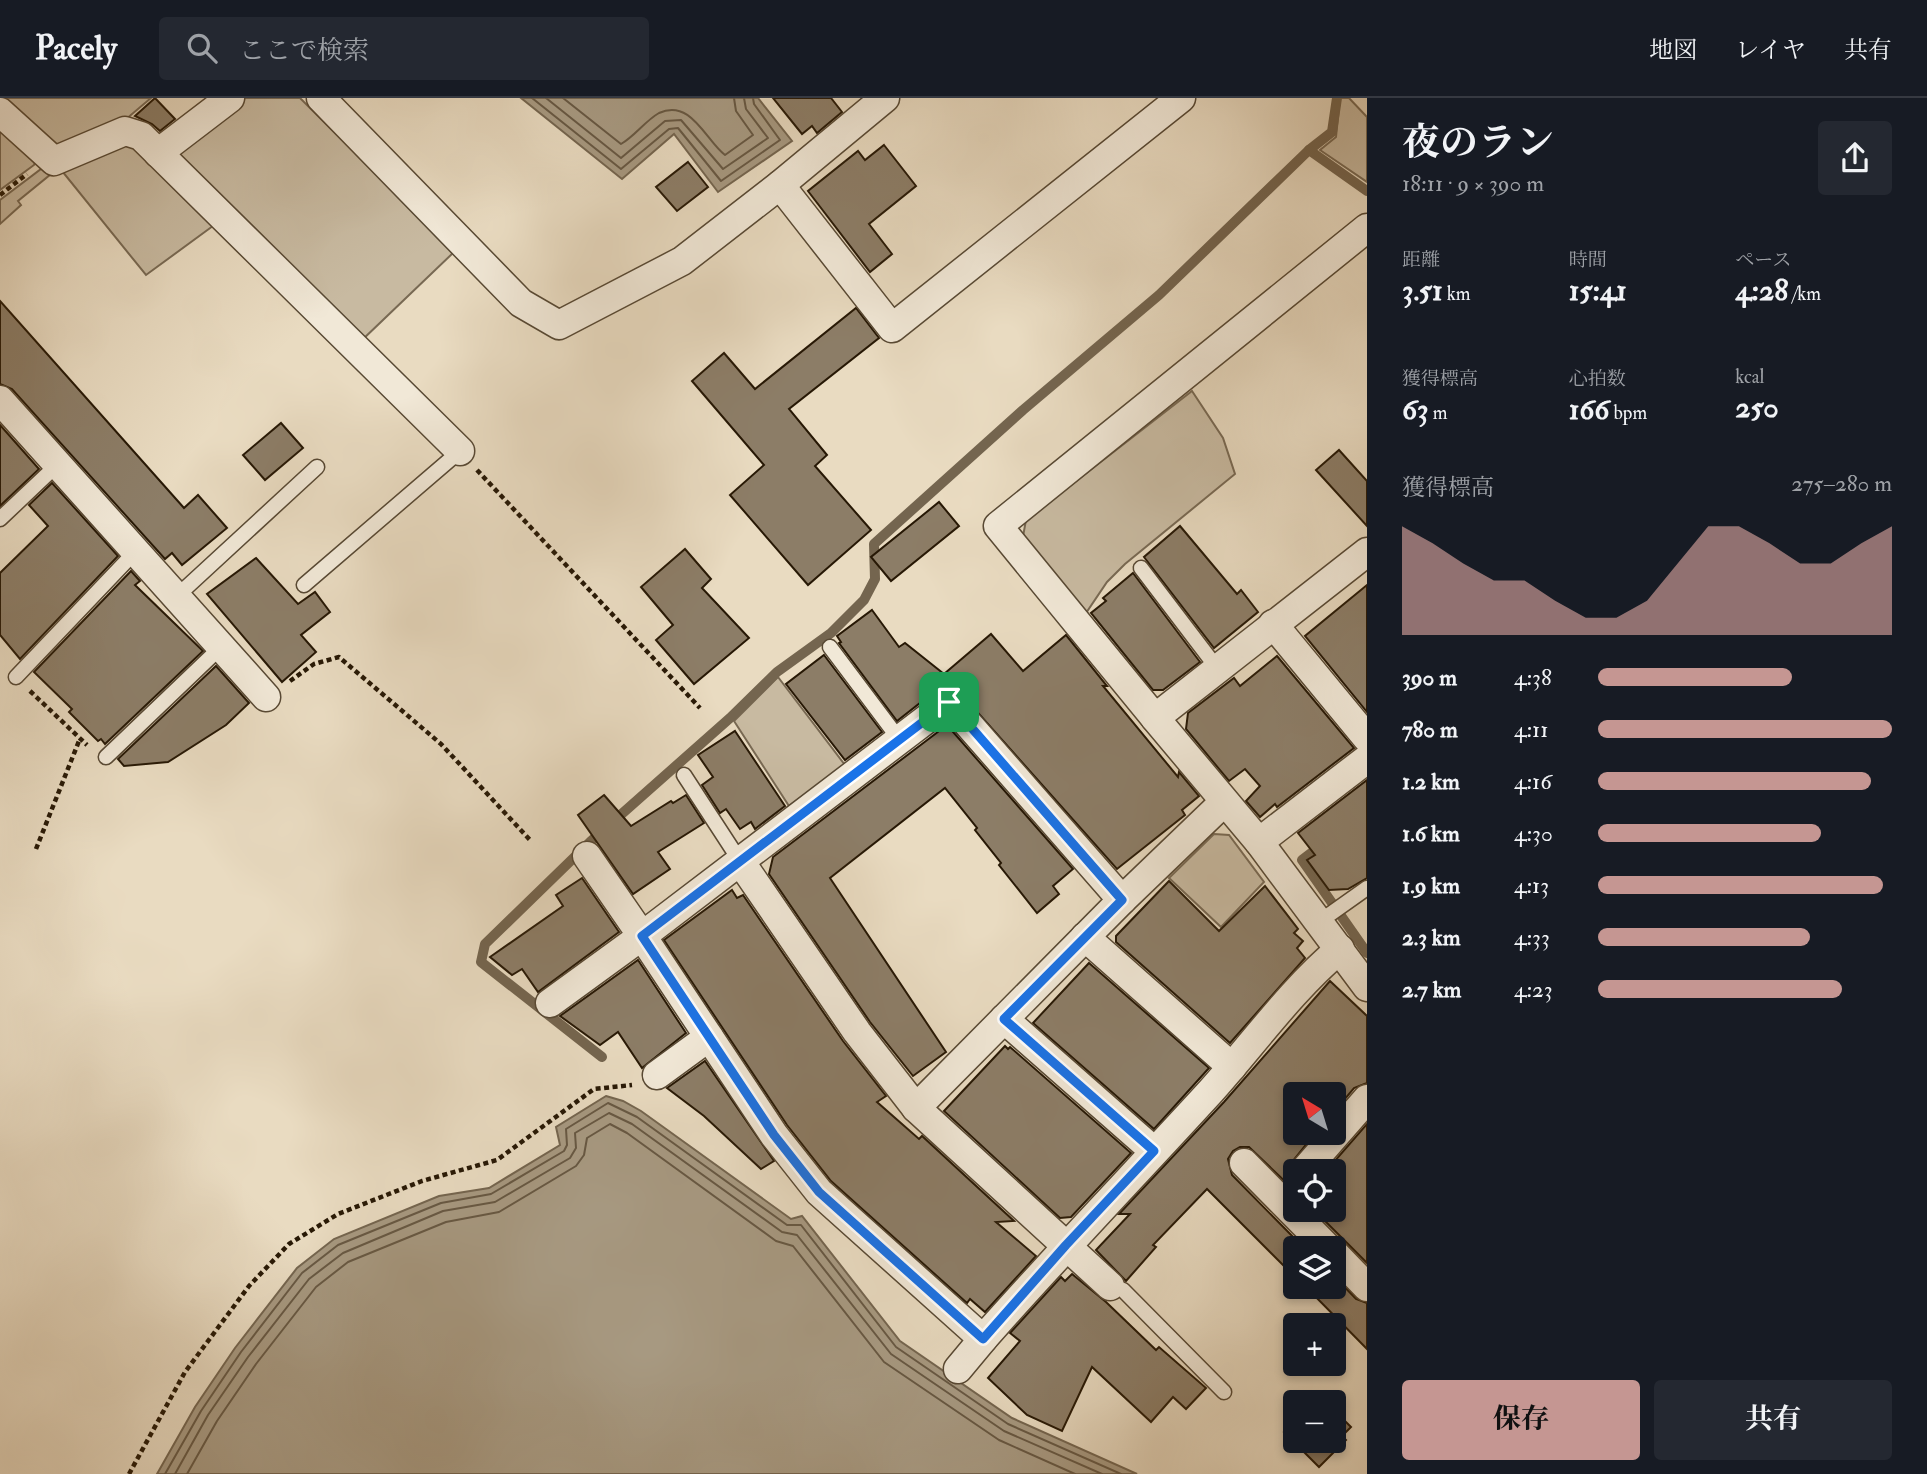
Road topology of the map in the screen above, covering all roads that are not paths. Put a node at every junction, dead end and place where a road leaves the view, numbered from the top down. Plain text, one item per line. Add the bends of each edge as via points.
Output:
1 (230, 98) edge
2 (321, 98) edge
3 (1181, 98) edge
4 (880, 100) edge
5 (0, 112) edge
6 (158, 153) junction
7 (780, 185) junction
8 (1367, 228) edge
9 (0, 400) edge
10 (460, 451) joint
11 (57, 465) junction
12 (317, 467) dead end
13 (0, 519) edge
14 (135, 552) junction
15 (1367, 552) edge
16 (1141, 568) dead end
17 (304, 585) dead end
18 (176, 597) junction
19 (1273, 624) junction
20 (222, 646) junction
21 (830, 647) dead end
22 (1217, 668) junction
23 (16, 677) road end
24 (266, 697) road end
25 (1155, 718) junction
26 (1367, 738) edge
27 (899, 740) junction
28 (106, 757) road end
29 (1367, 759) edge
30 (684, 775) dead end
31 (1224, 802) junction
32 (1259, 842) junction
33 (587, 856) dead end
34 (740, 861) junction
35 (1367, 888) edge
36 (1122, 900) junction
37 (1319, 922) junction
38 (642, 936) junction
39 (1085, 937) junction
40 (1340, 949) junction
41 (1366, 985) edge
42 (550, 1003) dead end
43 (1004, 1019) junction
44 (709, 1037) junction
45 (1231, 1067) junction
46 (657, 1075) road end
47 (1367, 1099) edge
48 (916, 1108) junction
49 (1154, 1151) junction
50 (1314, 1159) edge
51 (1244, 1163) dead end
52 (1283, 1187) edge
53 (1066, 1245) junction
54 (1346, 1265) edge
55 (1110, 1286) joint
56 (1367, 1286) edge
57 (983, 1339) junction
58 (958, 1369) dead end
59 (1224, 1392) dead end

1 - 6 street
2 - 7 street via 521,303 559,325 682,261
3 - 7 street via 892,328
4 - 7 street
5 - 6 street via 54,160 125,131 141,136
6 - 10 street
8 - 25 street via 998,526
9 - 11 street
10 - 17 lane
11 - 13 lane
11 - 14 street
12 - 18 lane
14 - 18 street
14 - 23 lane
15 - 19 street
16 - 22 lane
18 - 20 street
19 - 22 street
19 - 26 street
20 - 24 street
20 - 28 lane
21 - 27 lane
22 - 25 street
25 - 31 street
27 - 34 street
27 - 36 street via 949,702
29 - 32 street
30 - 34 lane
31 - 32 street
31 - 36 street
32 - 37 street
33 - 38 street
34 - 38 street
34 - 48 street via 857,1032
35 - 37 lane
36 - 39 street
37 - 40 street
38 - 42 street
38 - 44 street
39 - 43 street
39 - 45 street
40 - 41 street
40 - 45 street via 1310,974
43 - 48 street
43 - 49 street
44 - 46 street
44 - 57 street via 774,1135 819,1192
45 - 49 street
47 - 50 street
48 - 53 street
49 - 53 street
51 - 52 street
53 - 55 street
53 - 57 street
54 - 56 street
55 - 59 lane via 1123,1290
57 - 58 street

